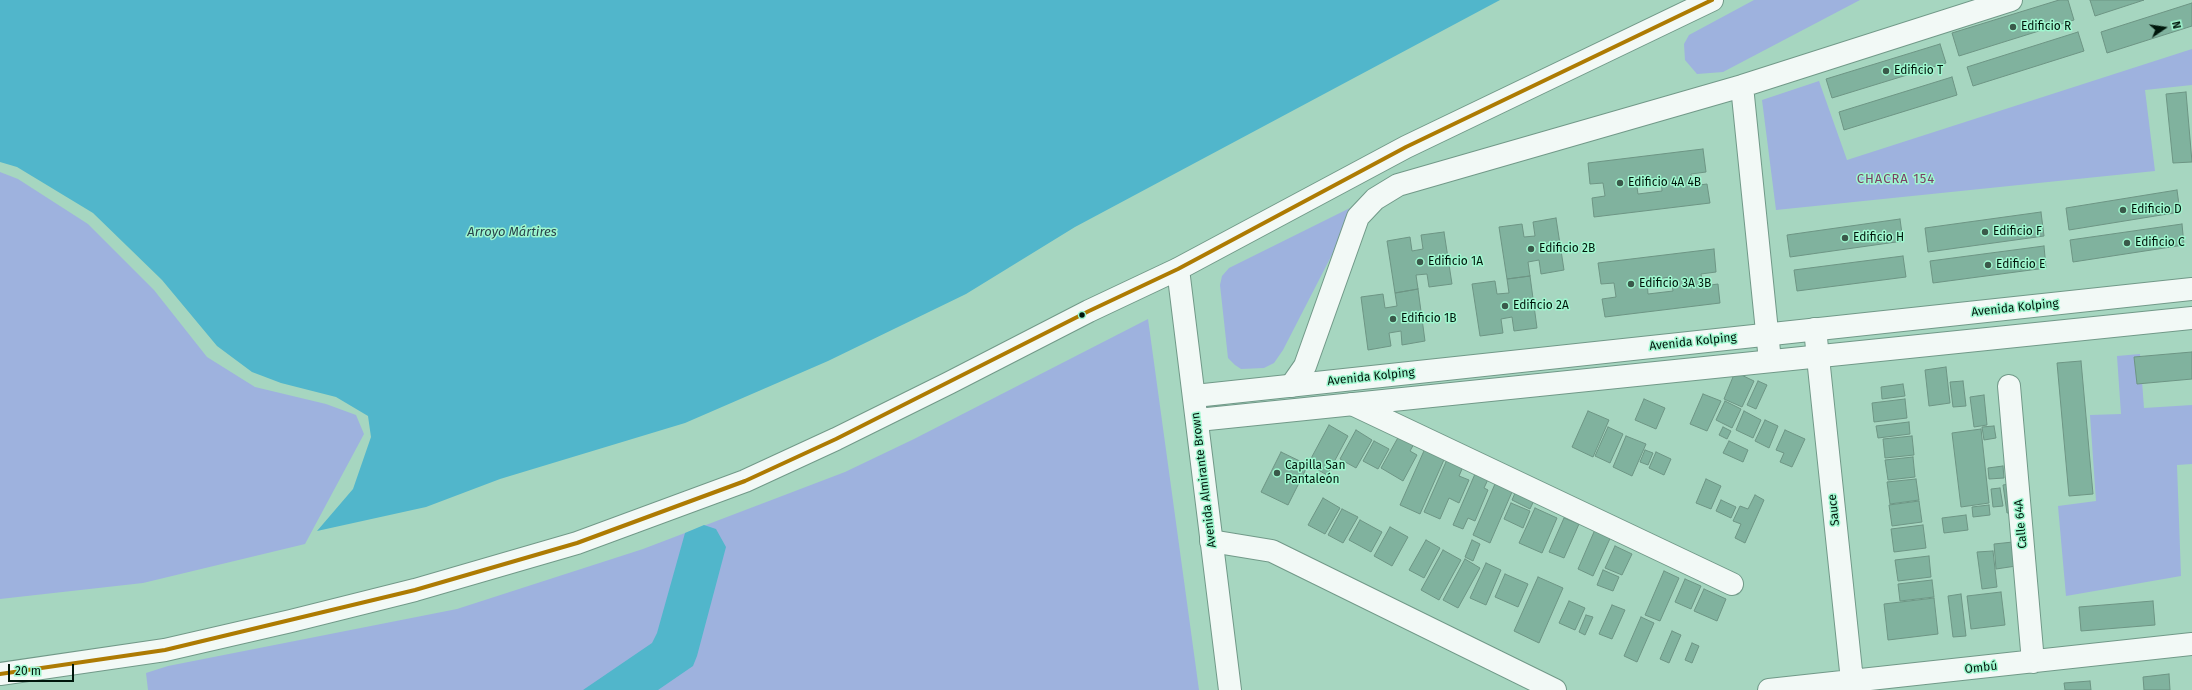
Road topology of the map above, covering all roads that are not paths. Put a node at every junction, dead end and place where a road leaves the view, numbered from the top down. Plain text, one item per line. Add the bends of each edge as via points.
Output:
1 (1712, 0) edge
2 (2011, 0) edge
3 (1742, 86) junction
4 (1178, 269) junction
5 (2192, 289) edge
6 (2192, 318) edge
7 (1815, 329) junction
8 (1767, 334) junction
9 (1818, 356) junction
10 (1770, 361) junction
11 (1291, 386) junction
12 (2009, 386) dead end
13 (1195, 396) junction
14 (1352, 404) junction
15 (1198, 420) junction
16 (1211, 541) junction
17 (1732, 584) dead end
18 (2192, 644) edge
19 (2033, 662) junction
20 (0, 674) edge
21 (1852, 686) edge
22 (1230, 690) edge
23 (1555, 690) edge
24 (1769, 690) edge

1 - 4 street via 1406,147
2 - 3 street
3 - 8 street
3 - 11 street via 1398,185 1375,199 1358,217 1305,366
4 - 13 street, Avenida Almirante Brown
4 - 20 street via 1089,311 949,384 745,481 577,543 415,590 284,623 159,651
5 - 7 street, Avenida Kolping
6 - 9 street, Avenida Kolping
7 - 8 street, Avenida Kolping
7 - 9 street, Sauce
8 - 10 street
8 - 11 street, Avenida Kolping
9 - 10 street, Avenida Kolping
9 - 21 street, Sauce
10 - 14 street, Avenida Kolping
11 - 13 street, Avenida Kolping
12 - 19 street, Calle 64A
13 - 15 street, Avenida Almirante Brown
14 - 15 street, Avenida Kolping
14 - 17 street
15 - 16 street, Avenida Almirante Brown
16 - 22 street, Avenida Almirante Brown
16 - 23 street via 1272,551
18 - 19 street, Ombú
19 - 21 street, Ombú
21 - 24 street, Ombú

